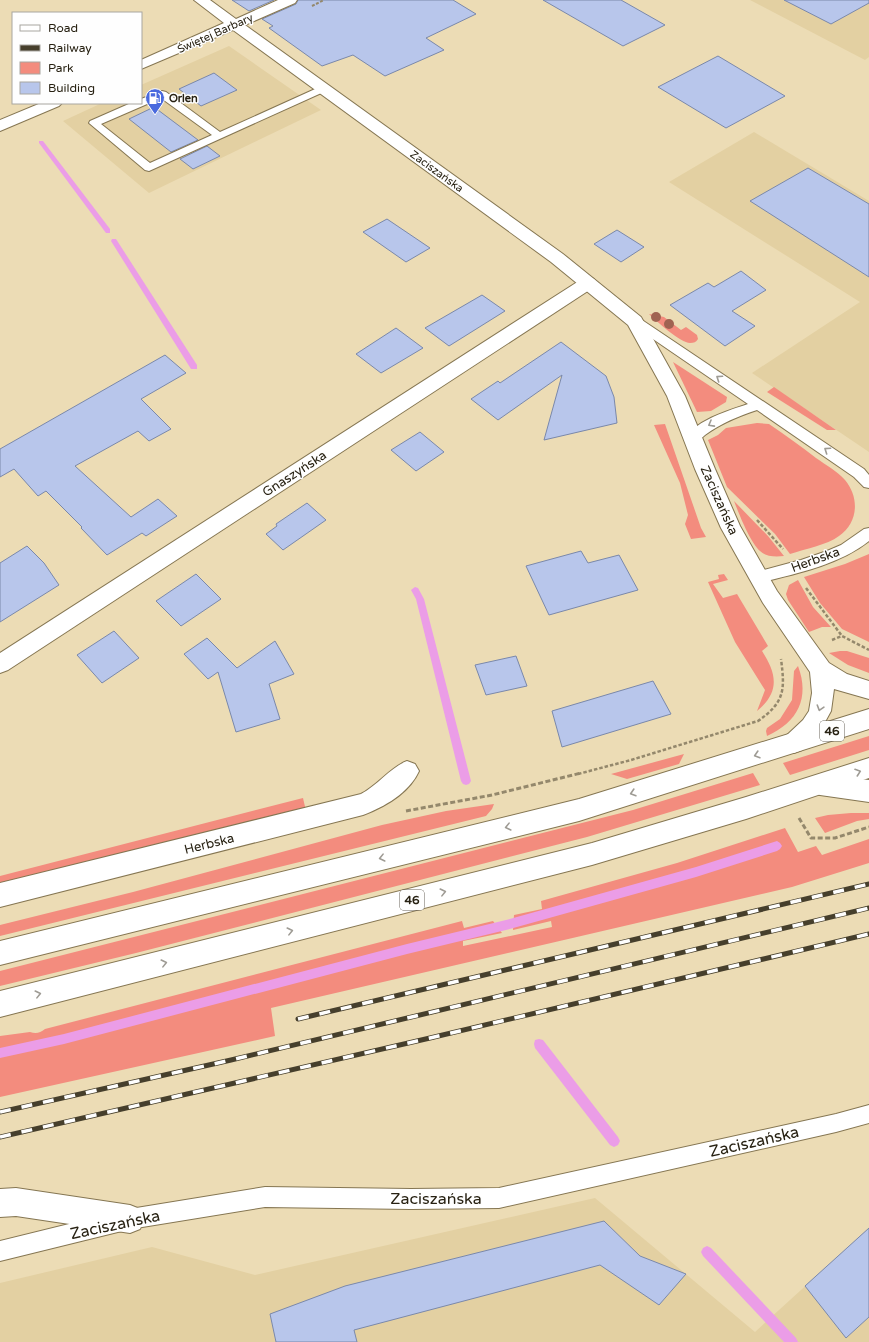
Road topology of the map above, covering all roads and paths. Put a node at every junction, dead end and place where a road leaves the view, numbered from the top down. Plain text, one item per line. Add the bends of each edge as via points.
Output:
1 (201, 0) edge
2 (290, 0) edge
3 (236, 25) junction
4 (142, 66) edge
5 (324, 88) junction
6 (142, 103) edge
7 (52, 104) edge
8 (139, 104) edge
9 (0, 126) edge
10 (219, 136) junction
11 (588, 283) junction
12 (635, 321) junction
13 (758, 405) junction
14 (693, 438) junction
15 (869, 483) edge
16 (869, 533) edge
17 (758, 577) junction
18 (827, 642) dead end
19 (869, 650) edge
20 (780, 651) dead end
21 (0, 664) edge
22 (821, 670) junction
23 (869, 690) edge
24 (869, 719) edge
25 (794, 743) junction
26 (869, 768) edge
27 (407, 772) dead end
28 (820, 785) junction
29 (869, 791) edge
30 (401, 812) dead end
31 (802, 822) dead end
32 (869, 827) edge
33 (0, 895) edge
34 (0, 953) edge
35 (0, 1004) edge
36 (869, 1114) edge
37 (0, 1204) edge
38 (130, 1219) junction
39 (0, 1251) edge

1 - 3 street, Zaciszańska
2 - 3 street, Świętej Barbary
3 - 4 street, Świętej Barbary
3 - 5 street, Zaciszańska
5 - 10 lane
5 - 11 street, Zaciszańska
6 - 10 lane via 162,94
7 - 9 street
8 - 10 lane via 94,123 149,168
11 - 12 street, Zaciszańska
11 - 21 street, Gnaszyńska
13 -> 12 lane, Zaciszańska
12 - 14 street, Zaciszańska via 676,396
13 -> 14 lane via 716,421 703,428
15 -> 13 lane, Zaciszańska via 859,473
14 - 17 street, Zaciszańska via 731,528
16 - 17 lane, Herbska via 855,544 835,553
17 - 22 street, Zaciszańska
18 - 19 path via 842,636
20 - 30 path via 784,691 774,709 758,721 545,783
22 - 23 street, Zaciszańska via 841,682
22 -> 25 street, Zaciszańska via 824,692 820,712 807,732
24 - 25 street, 46
25 -> 34 street, 46 via 578,810
28 -> 26 street, 46
27 - 33 street, Herbska via 387,792 363,804
28 - 29 street
35 -> 28 street, 46 via 592,854
31 - 32 path via 811,838 835,838
36 - 38 lane, Zaciszańska via 499,1198 265,1197
37 - 38 street via 16,1202
38 - 39 lane, Zaciszańska

